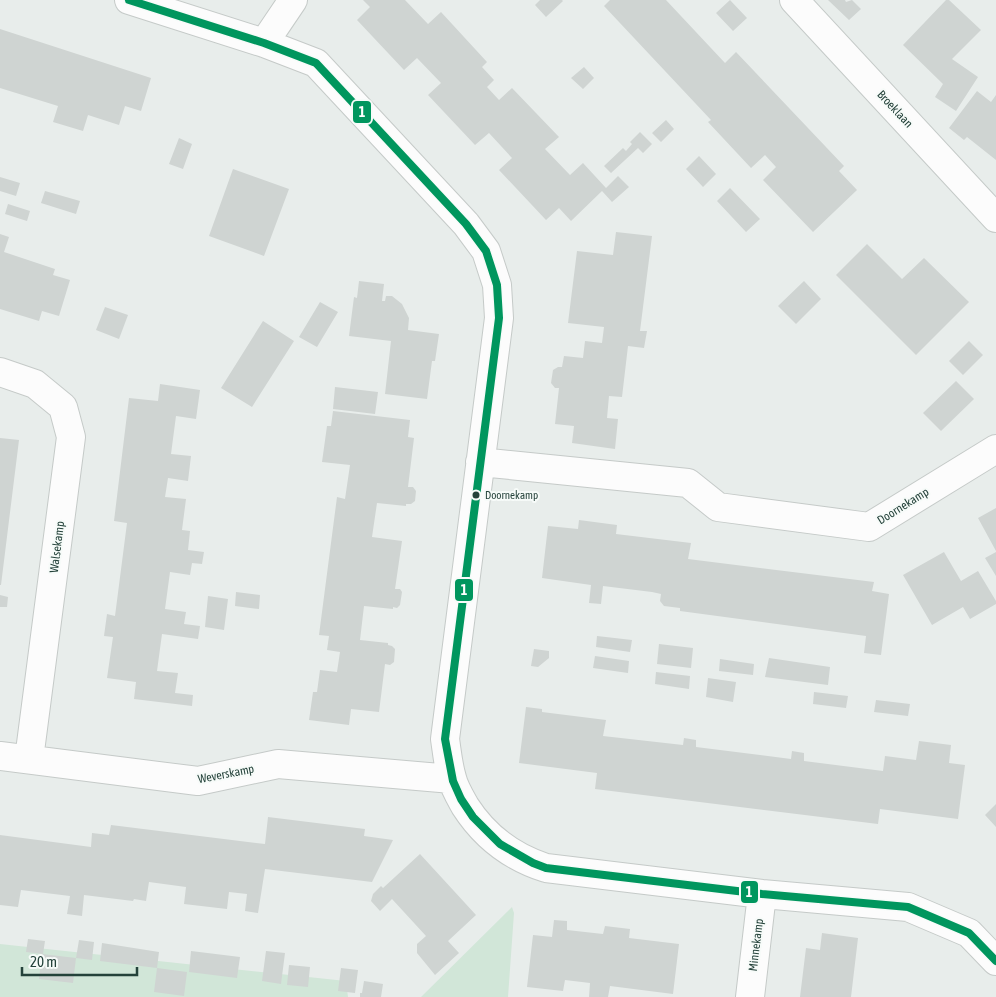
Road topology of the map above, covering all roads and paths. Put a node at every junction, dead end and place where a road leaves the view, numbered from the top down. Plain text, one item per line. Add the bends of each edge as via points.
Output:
1 (129, 0) edge
2 (292, 0) edge
3 (794, 0) edge
4 (264, 43) junction
5 (996, 218) edge
6 (0, 372) edge
7 (996, 449) edge
8 (480, 462) junction
9 (0, 756) edge
10 (29, 760) junction
11 (452, 779) junction
12 (762, 894) junction
13 (996, 961) edge
14 (750, 997) edge

1 - 4 street
2 - 4 street
3 - 5 street, Broeklaan
4 - 8 street via 316,63 466,224 486,251 497,285 499,318
6 - 10 street, Walsekamp via 35,384 63,407 71,437
7 - 8 street, Doornekamp via 869,527 718,507 688,482
8 - 11 street via 445,739
9 - 10 street, Weverskamp
10 - 11 street, Weverskamp via 198,781 278,764
11 - 12 street via 471,815 484,831 505,850 526,862 546,868
12 - 13 street via 908,907 969,933
12 - 14 street, Minnekamp

